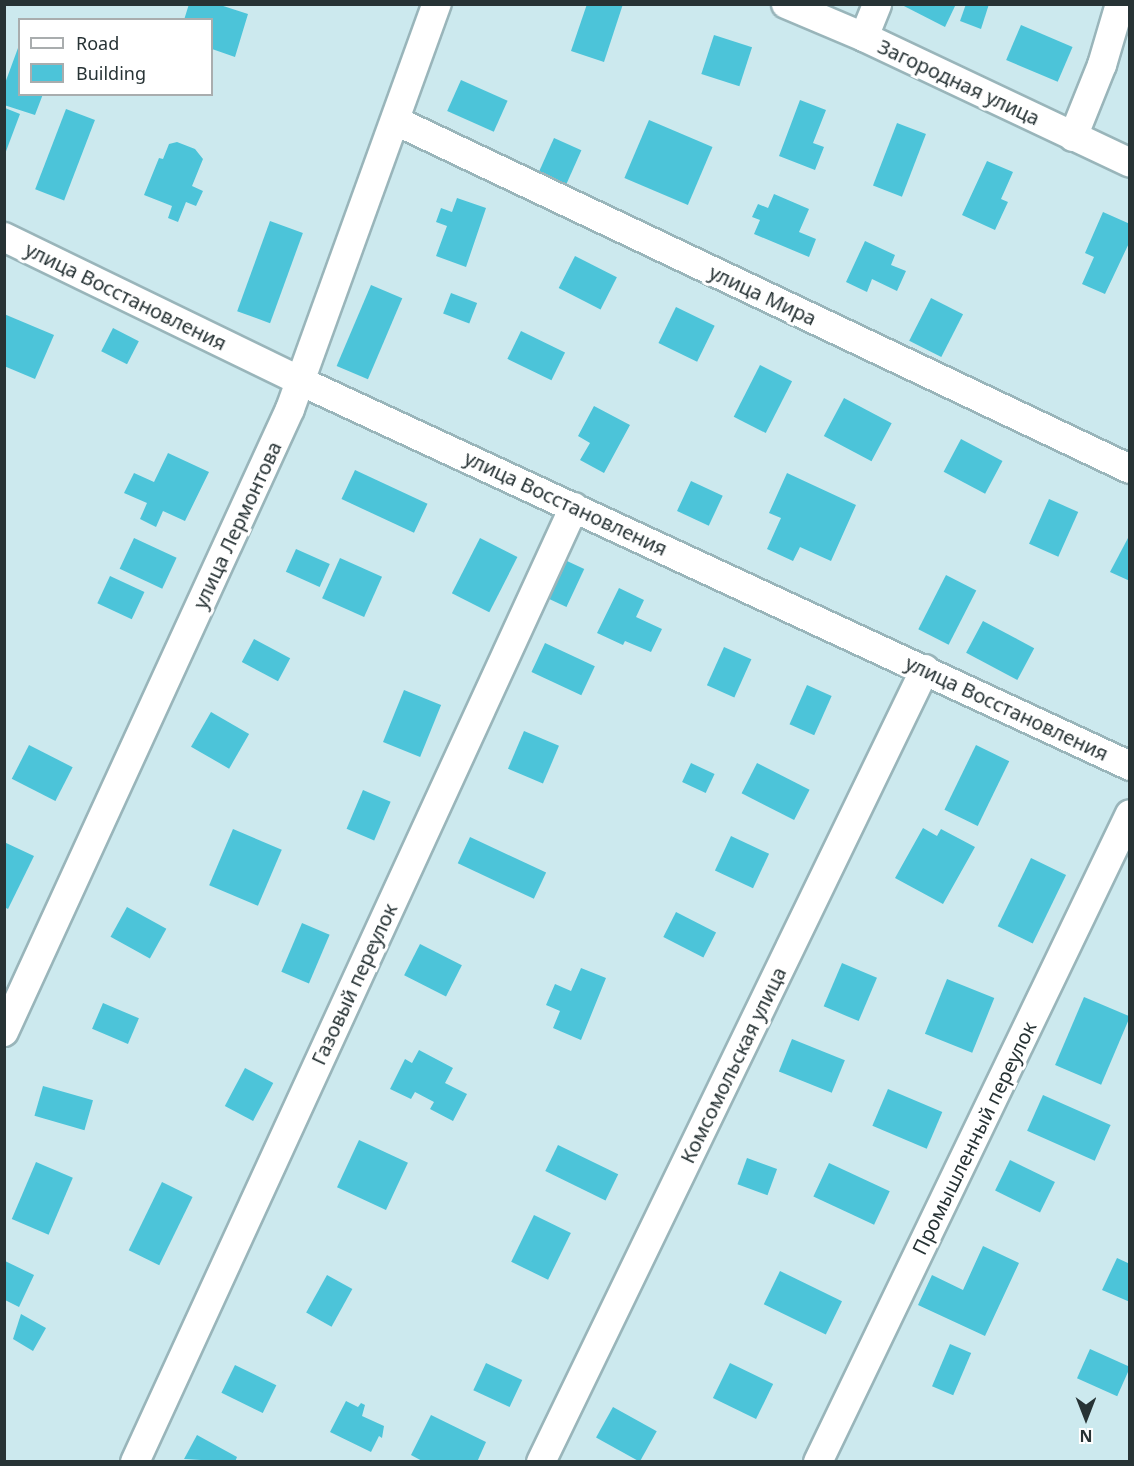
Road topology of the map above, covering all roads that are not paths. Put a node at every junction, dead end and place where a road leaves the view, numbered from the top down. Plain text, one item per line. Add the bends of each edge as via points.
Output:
1 (436, 4) edge
2 (786, 4) edge
3 (877, 4) edge
4 (1120, 4) edge
5 (864, 37) junction
6 (396, 121) junction
7 (1073, 136) junction
8 (1130, 163) edge
9 (4, 237) edge
10 (300, 381) junction
11 (1130, 469) edge
12 (574, 507) junction
13 (925, 669) junction
14 (1130, 766) edge
15 (1130, 814) edge
16 (4, 1032) edge
17 (135, 1461) edge
18 (541, 1461) edge
19 (818, 1461) edge

1 - 6 street, улица Лермонтова
2 - 5 street, Загородная улица
3 - 5 street
4 - 7 street via 1102,65
5 - 7 street, Загородная улица
6 - 10 street, улица Лермонтова
6 - 11 street, улица Мира
7 - 8 street, Загородная улица
9 - 10 street, улица Восстановления
10 - 12 street, улица Восстановления
10 - 16 street, улица Лермонтова
12 - 13 street, улица Восстановления
12 - 17 street, Газовый переулок
13 - 14 street, улица Восстановления
13 - 18 street, Комсомольская улица
15 - 19 street, Промышленный переулок

